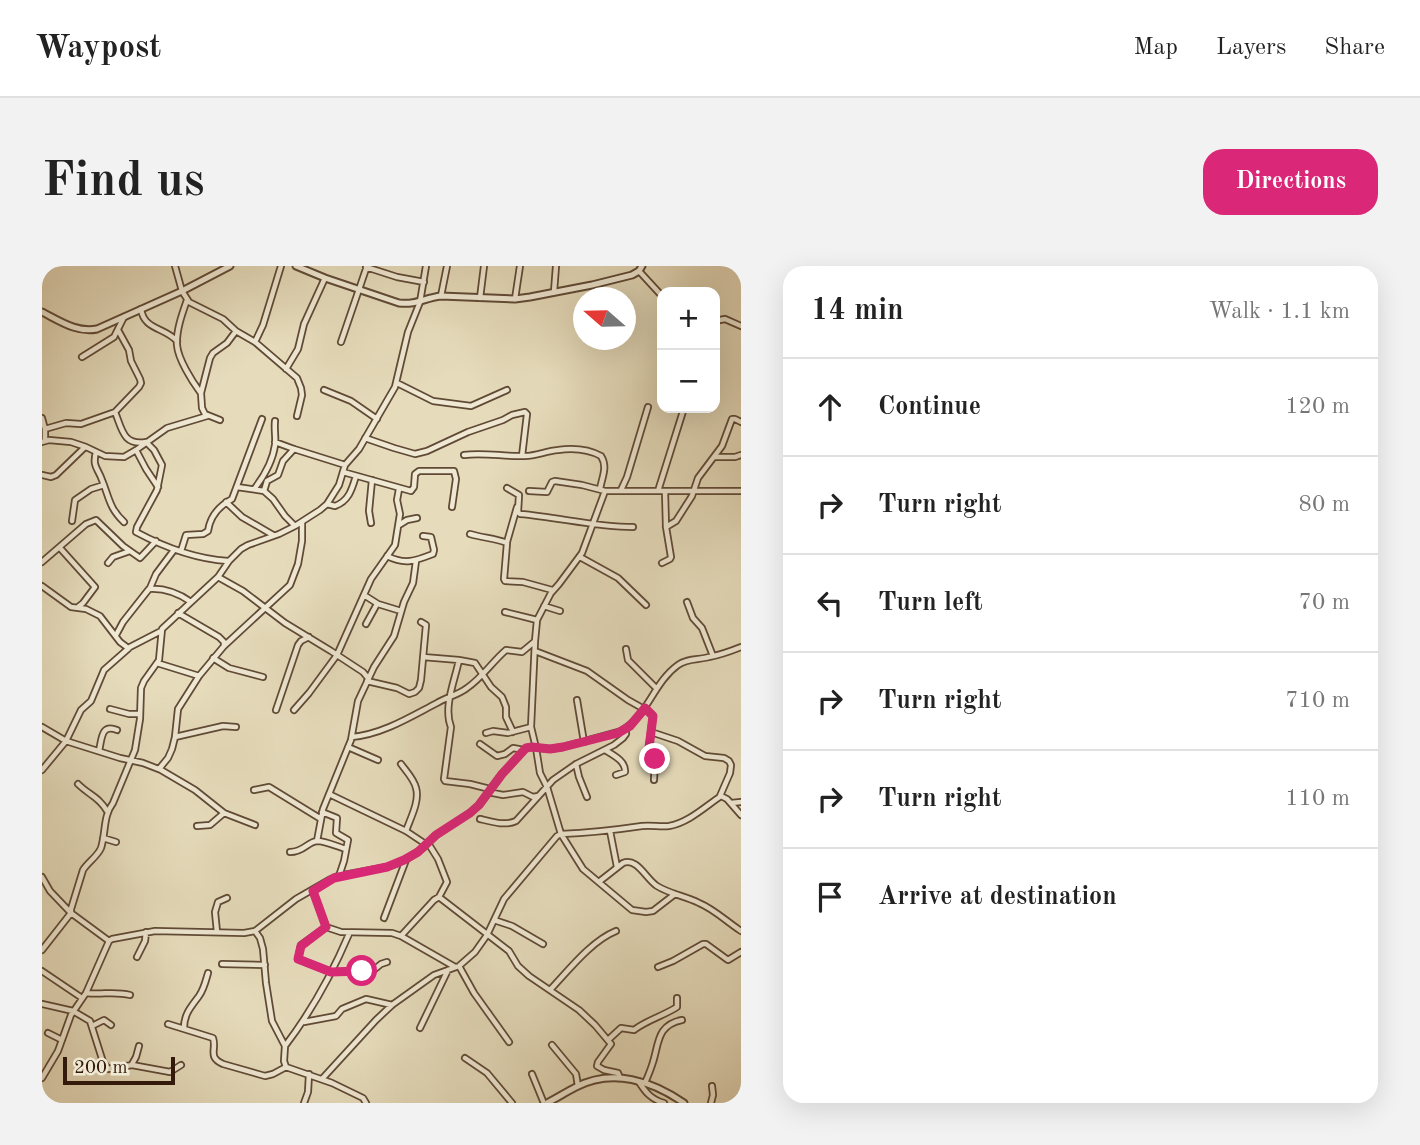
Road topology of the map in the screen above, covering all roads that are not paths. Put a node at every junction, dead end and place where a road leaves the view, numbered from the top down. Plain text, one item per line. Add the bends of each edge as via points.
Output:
1 (175, 266) edge
2 (230, 266) edge
3 (281, 266) edge
4 (296, 266) edge
5 (314, 266) edge
6 (426, 266) edge
7 (447, 266) edge
8 (484, 266) edge
9 (520, 266) edge
10 (556, 266) edge
11 (367, 267) edge
12 (640, 269) edge
13 (309, 272) junction
14 (325, 278) junction
15 (424, 282) junction
16 (358, 289) junction
17 (657, 290) edge
18 (182, 291) junction
19 (554, 292) junction
20 (441, 296) junction
21 (480, 298) junction
22 (515, 299) junction
23 (187, 300) junction
24 (419, 302) junction
25 (141, 309) junction
26 (43, 315) edge
27 (124, 316) junction
28 (720, 320) edge
29 (741, 326) edge
30 (118, 330) junction
31 (236, 331) junction
32 (178, 342) junction
33 (255, 342) junction
34 (341, 342) dead end
35 (82, 357) dead end
36 (286, 369) junction
37 (397, 383) junction
38 (324, 390) dead end
39 (507, 390) dead end
40 (201, 393) junction
41 (648, 407) dead end
42 (115, 412) junction
43 (683, 413) edge
44 (207, 416) junction
45 (297, 416) dead end
46 (42, 418) edge
47 (262, 419) dead end
48 (377, 419) junction
49 (220, 420) dead end
50 (275, 421) dead end
51 (741, 422) edge
52 (46, 429) junction
53 (365, 438) junction
54 (44, 439) edge
55 (146, 442) junction
56 (275, 442) junction
57 (86, 447) junction
58 (294, 449) junction
59 (136, 450) junction
60 (96, 452) junction
61 (464, 455) dead end
62 (741, 455) edge
63 (522, 456) junction
64 (714, 457) junction
65 (345, 465) junction
66 (343, 472) junction
67 (45, 476) edge
68 (356, 476) junction
69 (372, 480) junction
70 (42, 481) edge
71 (104, 485) junction
72 (158, 487) junction
73 (237, 487) junction
74 (507, 488) dead end
75 (255, 489) junction
76 (399, 489) junction
77 (602, 490) junction
78 (621, 490) junction
79 (264, 491) junction
80 (530, 491) dead end
81 (662, 491) junction
82 (695, 491) junction
83 (741, 491) edge
84 (519, 498) junction
85 (226, 502) junction
86 (327, 504) junction
87 (452, 507) dead end
88 (417, 518) dead end
89 (72, 521) dead end
90 (124, 522) dead end
91 (302, 522) junction
92 (371, 523) dead end
93 (593, 525) junction
94 (295, 526) junction
95 (398, 526) junction
96 (633, 527) dead end
97 (666, 527) junction
98 (470, 534) dead end
99 (273, 536) junction
100 (423, 536) dead end
101 (156, 541) junction
102 (507, 543) junction
103 (60, 548) junction
104 (174, 550) junction
105 (130, 551) junction
106 (181, 551) junction
107 (387, 556) junction
108 (580, 557) junction
109 (229, 561) junction
110 (416, 561) junction
111 (42, 562) edge
112 (108, 563) dead end
113 (662, 563) dead end
114 (218, 577) junction
115 (42, 586) edge
116 (150, 588) junction
117 (552, 590) junction
118 (363, 595) junction
119 (191, 602) junction
120 (687, 602) dead end
121 (377, 604) junction
122 (646, 605) dead end
123 (544, 606) junction
124 (78, 607) junction
125 (265, 609) junction
126 (401, 611) junction
127 (560, 611) dead end
128 (505, 612) dead end
129 (178, 613) junction
130 (537, 620) junction
131 (421, 622) dead end
132 (366, 624) dead end
133 (161, 631) junction
134 (116, 635) junction
135 (309, 638) junction
136 (535, 641) junction
137 (224, 646) junction
138 (741, 647) edge
139 (129, 648) junction
140 (625, 649) dead end
141 (534, 651) junction
142 (337, 655) junction
143 (713, 656) junction
144 (213, 657) junction
145 (423, 657) junction
146 (459, 660) junction
147 (157, 663) junction
148 (482, 674) junction
149 (199, 676) junction
150 (263, 677) dead end
151 (368, 680) junction
152 (656, 688) junction
153 (450, 698) junction
154 (577, 700) dead end
155 (645, 708) junction
156 (110, 709) dead end
157 (275, 710) dead end
158 (294, 710) dead end
159 (140, 714) junction
160 (42, 727) edge
161 (236, 727) dead end
162 (531, 727) junction
163 (625, 729) junction
164 (117, 730) dead end
165 (513, 732) junction
166 (652, 732) junction
167 (486, 733) dead end
168 (175, 737) junction
169 (352, 737) junction
170 (66, 741) junction
171 (584, 742) junction
172 (480, 744) dead end
173 (348, 747) junction
174 (536, 748) junction
175 (604, 749) junction
176 (524, 750) junction
177 (99, 751) junction
178 (132, 760) junction
179 (378, 760) dead end
180 (401, 764) dead end
181 (576, 764) junction
182 (159, 769) junction
183 (42, 770) edge
184 (616, 775) dead end
185 (542, 779) junction
186 (553, 780) junction
187 (654, 780) dead end
188 (78, 784) dead end
189 (547, 788) junction
190 (254, 790) dead end
191 (489, 791) junction
192 (329, 794) junction
193 (538, 796) junction
194 (587, 797) dead end
195 (720, 797) junction
196 (741, 802) edge
197 (730, 803) junction
198 (107, 811) junction
199 (322, 812) junction
200 (224, 813) junction
201 (741, 815) edge
202 (321, 819) junction
203 (480, 819) dead end
204 (255, 825) dead end
205 (197, 826) dead end
206 (406, 831) junction
207 (610, 831) junction
208 (561, 834) junction
209 (103, 838) junction
210 (317, 841) junction
211 (116, 842) dead end
212 (427, 844) junction
213 (346, 849) junction
214 (290, 852) dead end
215 (406, 860) junction
216 (617, 867) junction
217 (338, 876) junction
218 (42, 877) edge
219 (599, 882) junction
220 (313, 891) junction
221 (675, 894) junction
222 (439, 897) junction
223 (227, 898) dead end
224 (71, 913) junction
225 (384, 918) dead end
226 (494, 920) junction
227 (326, 927) junction
228 (255, 931) junction
229 (615, 931) dead end
230 (741, 931) edge
231 (145, 932) junction
232 (217, 932) junction
233 (349, 934) dead end
234 (487, 934) junction
235 (401, 936) junction
236 (109, 941) junction
237 (543, 944) dead end
238 (43, 946) edge
239 (741, 952) edge
240 (137, 957) dead end
241 (387, 962) dead end
242 (222, 964) dead end
243 (265, 965) junction
244 (457, 967) junction
245 (658, 967) dead end
246 (449, 969) junction
247 (42, 971) edge
248 (331, 972) junction
249 (208, 973) dead end
250 (550, 990) junction
251 (84, 995) junction
252 (130, 995) dead end
253 (677, 998) dead end
254 (42, 1004) edge
255 (392, 1005) junction
256 (73, 1011) junction
257 (682, 1020) dead end
258 (303, 1023) junction
259 (168, 1024) dead end
260 (111, 1025) dead end
261 (92, 1026) junction
262 (184, 1028) junction
263 (420, 1028) dead end
264 (48, 1033) dead end
265 (62, 1040) junction
266 (608, 1040) junction
267 (509, 1042) dead end
268 (552, 1045) dead end
269 (139, 1046) dead end
270 (285, 1046) junction
271 (465, 1058) dead end
272 (42, 1065) edge
273 (132, 1065) junction
274 (181, 1065) dead end
275 (286, 1067) junction
276 (48, 1068) junction
277 (309, 1074) junction
278 (532, 1074) dead end
279 (620, 1077) junction
280 (42, 1078) edge
281 (322, 1079) junction
282 (642, 1082) junction
283 (579, 1086) junction
284 (712, 1086) dead end
285 (546, 1102) edge
286 (304, 1103) edge
287 (366, 1103) edge
288 (512, 1103) edge
289 (536, 1103) edge
290 (664, 1103) edge
291 (684, 1103) edge
292 (711, 1103) edge

1 - 18 street
2 - 18 street
3 - 33 street
4 - 13 street
5 - 13 street
6 - 15 street
7 - 20 street
8 - 21 street
9 - 22 street
10 - 19 street
11 - 15 street
11 - 16 street
12 - 17 street
12 - 19 street via 635,274
13 - 14 street
14 - 16 street
14 - 36 street
15 - 24 street
16 - 24 street via 399,303
16 - 34 street
18 - 23 street
18 - 25 street
19 - 22 street
20 - 21 street
20 - 24 street
21 - 22 street
23 - 31 street via 216,314
23 - 32 street
24 - 37 street
25 - 27 street
25 - 32 street via 146,323
26 - 27 street via 88,330
27 - 30 street
28 - 29 street
30 - 35 street
30 - 42 street via 141,382
31 - 33 street
31 - 40 street via 211,355
32 - 40 street via 186,369
33 - 36 street
36 - 45 street via 298,378 301,388
37 - 39 street via 433,401 471,406
37 - 48 street
38 - 48 street
40 - 44 street
41 - 78 street
42 - 52 street via 81,425
42 - 55 street via 126,437 137,444
43 - 81 street
44 - 49 street
44 - 55 street via 167,428
46 - 52 street
47 - 73 street
48 - 53 street
50 - 56 street
51 - 64 street via 732,419
52 - 54 street
53 - 63 street via 415,454 525,411
53 - 65 street
54 - 57 street
55 - 59 street
55 - 72 street via 162,466
56 - 58 street
56 - 75 street
57 - 60 street
57 - 67 street via 56,475
58 - 65 street
58 - 79 street
59 - 60 street via 121,458
59 - 72 street
60 - 71 street via 95,466
61 - 63 street
62 - 64 street
63 - 77 street via 577,449 598,454 604,464
64 - 82 street via 698,478
65 - 66 street
66 - 68 street
66 - 86 street
67 - 70 street
68 - 69 street
68 - 86 street via 345,501
69 - 76 street
69 - 92 street
71 - 89 street via 75,500
71 - 90 street via 111,507
72 - 101 street via 136,530
73 - 75 street
73 - 85 street
74 - 84 street
75 - 79 street
76 - 87 street via 413,491 419,471 454,471
76 - 95 street
77 - 78 street
77 - 80 street via 555,481 547,492
77 - 93 street
78 - 81 street
79 - 94 street
81 - 82 street
81 - 97 street
82 - 83 street
82 - 97 street via 676,521
84 - 93 street via 520,513
84 - 102 street
85 - 99 street
85 - 106 street via 210,521 208,531 186,535
86 - 91 street
88 - 95 street
91 - 94 street
91 - 125 street via 291,583
93 - 96 street
93 - 108 street
94 - 99 street
95 - 107 street via 396,544
97 - 113 street via 671,557
98 - 102 street
99 - 109 street via 248,545
100 - 110 street via 431,537 434,552
101 - 104 street
101 - 105 street via 141,558
102 - 117 street via 504,580
103 - 105 street via 96,520
103 - 111 street
103 - 124 street via 95,588
104 - 106 street
104 - 116 street
105 - 112 street
106 - 109 street
107 - 110 street
107 - 118 street
108 - 117 street
108 - 122 street via 613,575
109 - 114 street
110 - 126 street
114 - 119 street
114 - 125 street
115 - 124 street via 71,607
116 - 119 street
116 - 134 street
117 - 123 street
118 - 121 street
118 - 142 street
119 - 129 street
120 - 143 street
121 - 126 street
121 - 132 street
123 - 127 street
123 - 130 street
124 - 134 street via 100,616
125 - 135 street
125 - 137 street
126 - 151 street via 394,636
128 - 130 street
129 - 133 street
129 - 137 street via 219,637
130 - 136 street
131 - 145 street via 426,626
133 - 139 street
133 - 147 street
134 - 139 street
135 - 142 street
135 - 157 street via 298,645
136 - 141 street
136 - 148 street via 522,652 506,650
137 - 144 street
138 - 143 street
139 - 170 street via 104,670
140 - 152 street via 628,660
141 - 155 street via 587,671
141 - 162 street
142 - 151 street
142 - 158 street
143 - 152 street via 681,662
144 - 149 street
144 - 150 street via 229,668
145 - 146 street
145 - 151 street via 420,685 413,694
146 - 148 street via 475,663
146 - 153 street
147 - 149 street
147 - 159 street via 142,685
148 - 153 street
148 - 165 street via 502,697
149 - 168 street via 178,709
151 - 169 street via 355,711
152 - 155 street
153 - 169 street via 394,726
153 - 191 street via 452,727 444,780
154 - 171 street
155 - 163 street
155 - 166 street via 653,716
156 - 159 street
159 - 178 street
160 - 170 street
161 - 168 street
162 - 165 street
162 - 174 street
163 - 171 street
163 - 175 street via 623,738
164 - 177 street via 110,727 104,731
165 - 167 street
166 - 187 street via 648,754 655,760
166 - 195 street via 705,757 729,761 730,773
168 - 182 street
169 - 173 street
170 - 177 street
170 - 183 street
171 - 174 street
172 - 176 street via 497,756 513,748
173 - 179 street
173 - 192 street
174 - 176 street
174 - 185 street
175 - 181 street
175 - 184 street via 625,766 625,772
176 - 191 street
177 - 178 street
178 - 182 street
178 - 198 street
180 - 206 street via 417,791
181 - 186 street
181 - 194 street
182 - 200 street
185 - 186 street
185 - 189 street
186 - 189 street
188 - 198 street
189 - 193 street
189 - 208 street
190 - 202 street via 269,787
191 - 193 street
191 - 212 street via 470,813
192 - 199 street
192 - 206 street
193 - 203 street via 513,823
195 - 197 street
195 - 207 street via 672,825
196 - 197 street
197 - 201 street
198 - 209 street
199 - 202 street
199 - 213 street via 338,819 336,833 348,839
200 - 204 street
200 - 205 street via 210,825
202 - 210 street
206 - 212 street
207 - 208 street
207 - 216 street
208 - 219 street via 578,863
208 - 226 street via 508,894
209 - 211 street
209 - 224 street via 97,855 83,870
210 - 213 street
210 - 214 street
212 - 215 street
212 - 222 street via 447,882
213 - 217 street
215 - 217 street
215 - 225 street
216 - 219 street
216 - 221 street via 632,862 655,884
217 - 220 street
218 - 224 street
219 - 221 street via 640,912 653,911
220 - 227 street
220 - 228 street
221 - 230 street via 703,904
222 - 234 street
222 - 235 street
223 - 232 street via 216,906
224 - 236 street
224 - 238 street
226 - 234 street
226 - 237 street
227 - 235 street
227 - 248 street via 301,946 297,958
228 - 232 street
228 - 243 street
229 - 250 street
231 - 232 street
231 - 236 street
231 - 240 street
233 - 248 street
234 - 244 street
234 - 250 street
235 - 244 street
236 - 251 street
239 - 245 street via 728,960 703,944
241 - 248 street via 370,973
242 - 243 street
243 - 270 street via 272,1021
244 - 246 street
244 - 267 street
246 - 255 street
246 - 263 street
247 - 251 street
248 - 258 street
249 - 262 street via 188,1010
250 - 266 street via 579,1010
251 - 252 street
251 - 256 street
253 - 266 street via 677,1007 667,1014 634,1030 621,1028
254 - 256 street
255 - 258 street via 366,999 336,1016
255 - 281 street
256 - 261 street
256 - 265 street
257 - 282 street via 674,1021 660,1036
258 - 270 street
259 - 262 street
260 - 261 street via 103,1020
261 - 273 street via 105,1067
262 - 275 street via 213,1038 214,1058 223,1064 265,1076
264 - 265 street
265 - 276 street
266 - 279 street via 611,1046 597,1064
268 - 283 street via 576,1074
269 - 273 street
270 - 275 street
271 - 288 street via 486,1073
272 - 276 street
273 - 274 street via 170,1072
275 - 277 street
276 - 280 street
277 - 281 street
277 - 286 street
278 - 285 street
279 - 282 street
279 - 283 street
281 - 287 street
282 - 290 street via 650,1097
282 - 291 street
283 - 285 street
284 - 292 street
285 - 289 street

